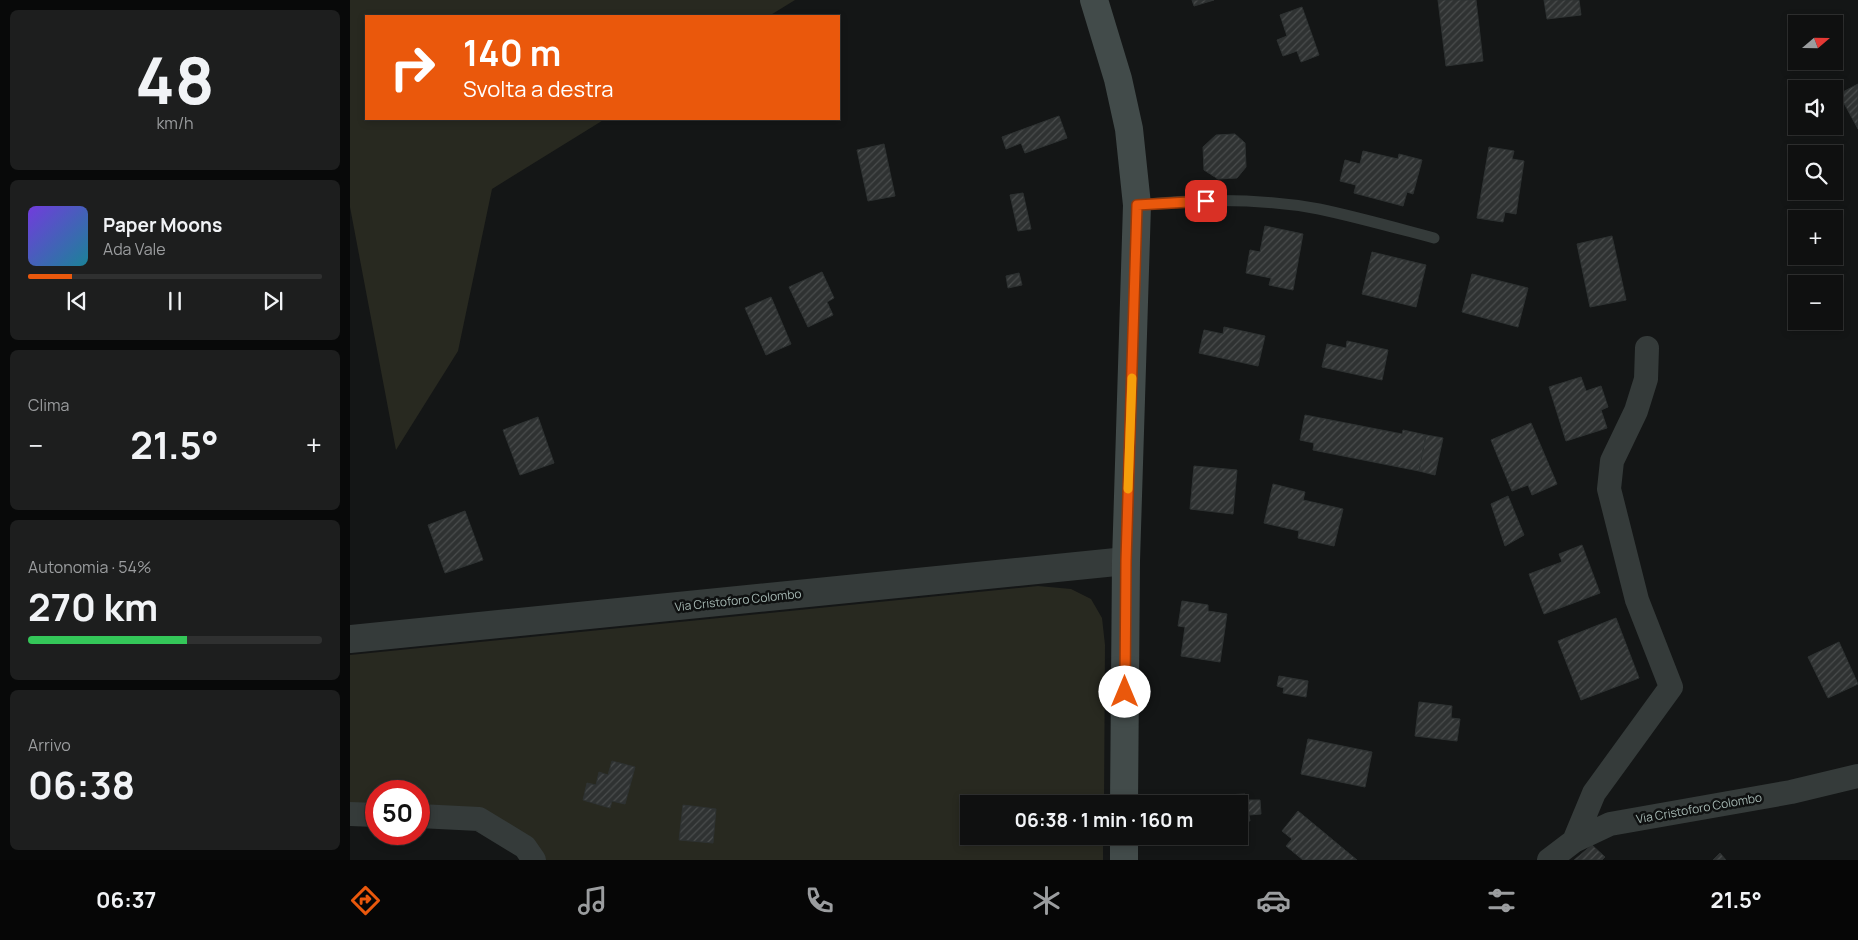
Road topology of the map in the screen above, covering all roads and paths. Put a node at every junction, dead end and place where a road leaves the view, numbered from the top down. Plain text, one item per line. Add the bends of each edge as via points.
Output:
1 (1094, 0) edge
2 (1137, 205) junction
3 (1434, 238) dead end
4 (1647, 348) dead end
5 (1126, 561) junction
6 (350, 639) edge
7 (1858, 776) edge
8 (1124, 795) edge
9 (350, 814) edge
10 (365, 815) edge
11 (430, 817) edge
12 (1574, 841) junction
13 (1124, 845) edge
14 (534, 860) edge
15 (1124, 860) edge
16 (1549, 860) edge

1 - 2 main road via 1129,129
2 - 3 lane via 1188,200 1277,204 1319,209
2 - 5 main road
4 - 12 street via 1646,380 1636,411 1612,461 1609,489 1637,600 1671,687 1594,793
5 - 6 street, Via Cristoforo Colombo
5 - 8 main road
7 - 12 street, Via Cristoforo Colombo via 1791,792 1610,824
9 - 10 street
11 - 14 street via 479,819 525,847
12 - 16 street, Via Cristoforo Colombo
13 - 15 main road

